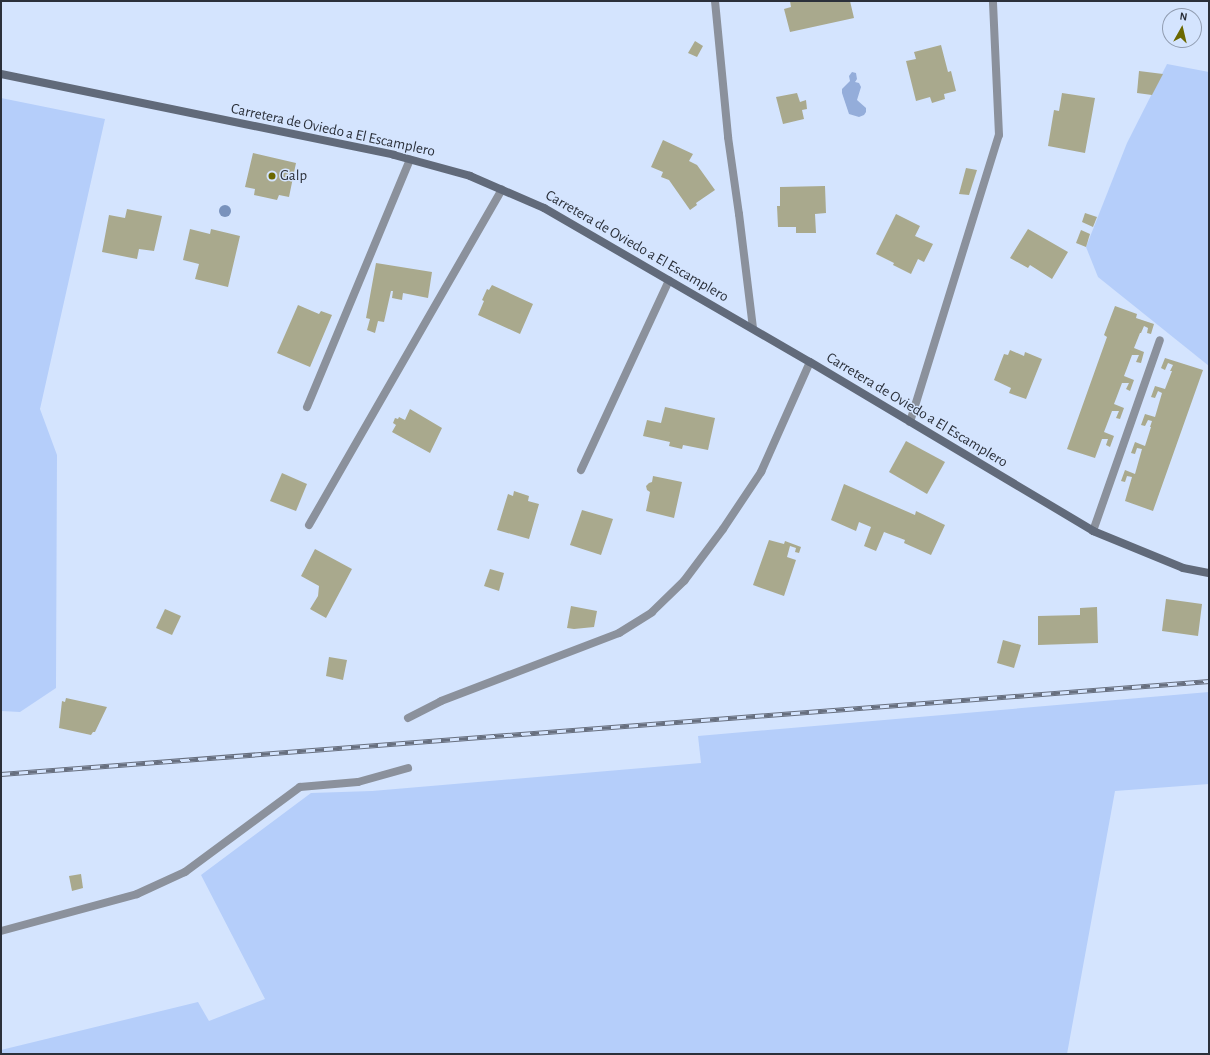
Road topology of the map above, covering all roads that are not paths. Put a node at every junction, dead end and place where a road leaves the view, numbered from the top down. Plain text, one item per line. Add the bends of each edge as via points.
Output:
1 (715, 1) edge
2 (993, 1) edge
3 (1, 74) edge
4 (410, 160) junction
5 (502, 190) junction
6 (669, 280) junction
7 (753, 328) junction
8 (1160, 340) dead end
9 (810, 362) junction
10 (307, 407) dead end
11 (910, 422) junction
12 (581, 470) dead end
13 (309, 525) dead end
14 (1093, 531) junction
15 (1209, 572) edge
16 (408, 718) dead end
17 (408, 768) dead end
18 (1, 931) edge

1 - 7 street via 728,137
2 - 11 street via 999,135
3 - 4 street, Carretera de Oviedo a El Escamplero
4 - 5 street, Carretera de Oviedo a El Escamplero via 470,176
4 - 10 street
5 - 6 street, Carretera de Oviedo a El Escamplero via 544,208
5 - 13 street
6 - 7 street, Carretera de Oviedo a El Escamplero
6 - 12 street
7 - 9 street, Carretera de Oviedo a El Escamplero
8 - 14 street
9 - 11 street, Carretera de Oviedo a El Escamplero
9 - 16 street via 761,472 684,581 652,612 619,633 441,701
11 - 14 street, Carretera de Oviedo a El Escamplero
14 - 15 street, Carretera de Oviedo a El Escamplero via 1183,568
17 - 18 street via 358,782 300,787 185,872 137,894

